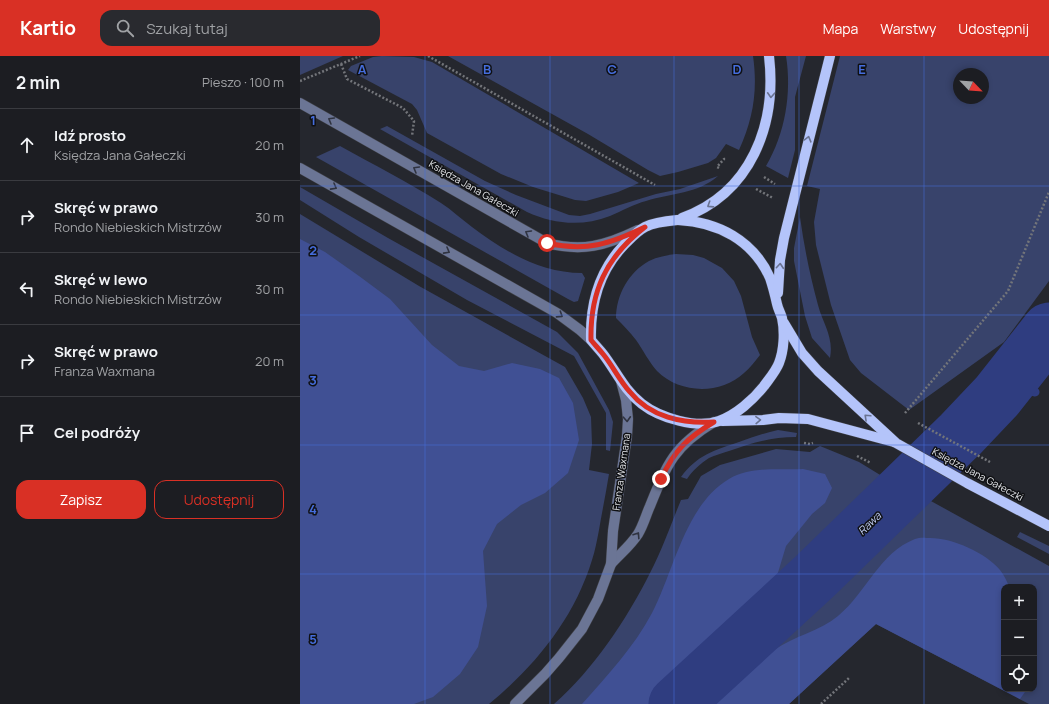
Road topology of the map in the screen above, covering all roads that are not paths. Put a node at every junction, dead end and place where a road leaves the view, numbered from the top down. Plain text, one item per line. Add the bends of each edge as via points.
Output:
1 (769, 56) edge
2 (830, 56) edge
3 (300, 103) edge
4 (300, 168) edge
5 (678, 220) junction
6 (645, 227) junction
7 (777, 305) junction
8 (782, 318) junction
9 (591, 340) junction
10 (621, 381) junction
11 (716, 421) junction
12 (896, 443) junction
13 (1049, 526) edge
14 (611, 564) junction
15 (515, 704) edge

1 -> 5 main road via 771,98 754,155 739,179 721,197 710,206
7 -> 2 main road via 784,238
6 -> 3 street, Księdza Jana Gałeczki via 611,242 593,246 578,248 547,243
4 -> 9 street via 557,313
5 - 6 main road
5 - 7 main road via 720,228 744,243 763,265 775,291
6 - 9 main road via 620,249 603,276 593,308
7 - 8 main road
8 - 11 main road via 784,333 779,364 760,392 748,403
12 -> 8 main road, Księdza Jana Gałeczki via 818,371 802,353
9 - 10 main road, Księdza Jana Gałeczki
10 - 11 main road, Księdza Jana Gałeczki via 630,394 654,412 683,422
10 -> 14 street, Franza Waxmana via 628,419
11 -> 12 main road, Księdza Jana Gałeczki via 808,419
14 -> 11 street, Franza Waxmana via 638,533 673,456 691,437
12 - 13 main road, Księdza Jana Gałeczki
14 - 15 street, Franza Waxmana via 598,599 582,629 545,674

